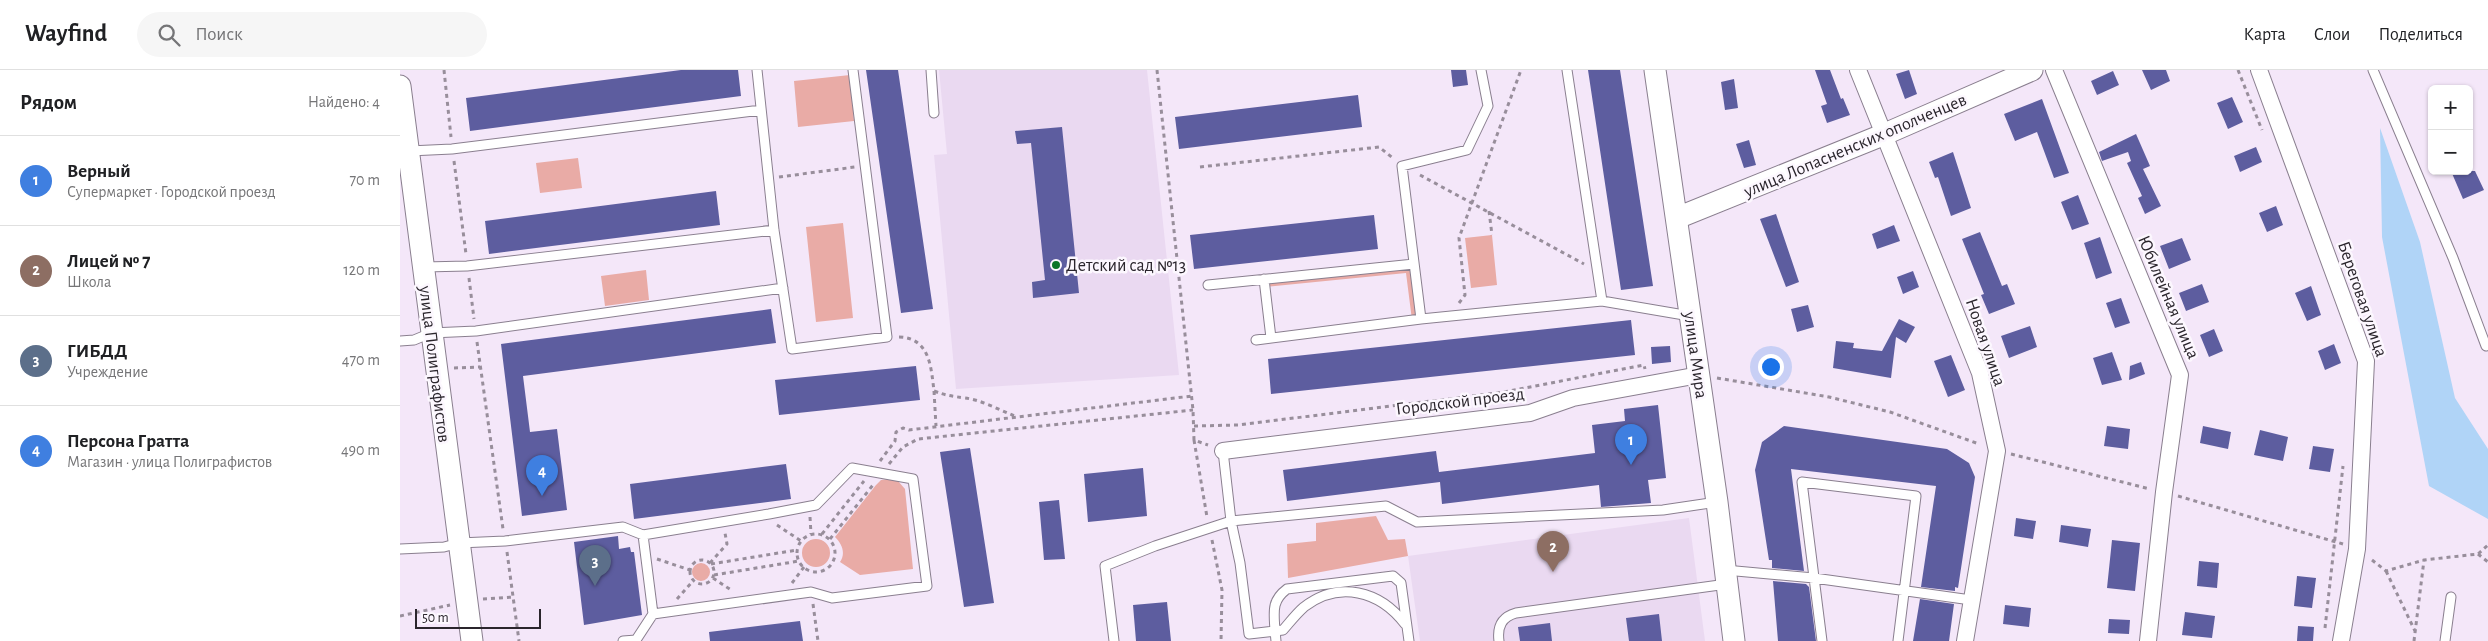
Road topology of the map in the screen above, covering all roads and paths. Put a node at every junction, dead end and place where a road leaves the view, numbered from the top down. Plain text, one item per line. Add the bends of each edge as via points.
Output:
1 (444, 70) edge
2 (757, 70) edge
3 (853, 70) edge
4 (931, 70) edge
5 (1157, 70) edge
6 (1481, 70) edge
7 (1521, 70) edge
8 (1567, 70) edge
9 (1655, 70) edge
10 (1858, 70) edge
11 (2032, 70) edge
12 (2054, 70) edge
13 (2238, 70) edge
14 (2259, 70) edge
15 (2373, 70) edge
16 (400, 86) edge
17 (761, 110) junction
18 (934, 113) dead end
19 (1885, 134) junction
20 (2264, 134) dead end
21 (452, 149) junction
22 (408, 151) junction
23 (865, 166) junction
24 (768, 178) junction
25 (1489, 211) dead end
26 (1677, 218) junction
27 (774, 230) junction
28 (1492, 235) dead end
29 (1414, 264) junction
30 (467, 266) junction
31 (423, 267) junction
32 (1264, 279) junction
33 (1208, 285) dead end
34 (782, 288) junction
35 (1602, 301) junction
36 (1450, 316) junction
37 (1690, 316) junction
38 (1421, 319) junction
39 (476, 331) junction
40 (431, 333) junction
41 (887, 337) junction
42 (1272, 338) junction
43 (1256, 340) dead end
44 (400, 341) edge
45 (2486, 346) dead end
46 (1699, 375) junction
47 (1648, 384) junction
48 (934, 391) junction
49 (1192, 396) junction
50 (1193, 410) junction
51 (1015, 417) junction
52 (936, 426) junction
53 (1194, 426) junction
54 (1223, 451) junction
55 (1997, 451) junction
56 (2343, 462) dead end
57 (871, 472) junction
58 (882, 474) junction
59 (2164, 492) junction
60 (1717, 502) junction
61 (762, 515) junction
62 (1231, 521) junction
63 (724, 522) junction
64 (822, 534) junction
65 (643, 535) junction
66 (830, 539) junction
67 (505, 541) junction
68 (801, 541) junction
69 (2335, 541) junction
70 (459, 543) junction
71 (2488, 545) edge
72 (400, 549) edge
73 (2358, 549) junction
74 (797, 550) junction
75 (2478, 554) junction
76 (646, 560) junction
77 (2424, 560) junction
78 (799, 561) junction
79 (2488, 562) edge
80 (710, 563) junction
81 (690, 570) junction
82 (2386, 571) junction
83 (714, 574) junction
84 (1726, 577) junction
85 (1814, 578) junction
86 (1904, 591) junction
87 (811, 592) junction
88 (2451, 597) dead end
89 (1971, 600) junction
90 (653, 614) junction
91 (1407, 625) junction
92 (1275, 631) junction
93 (2324, 632) dead end
94 (2415, 632) junction
95 (472, 641) edge
96 (519, 641) edge
97 (623, 641) edge
98 (818, 641) edge
99 (1114, 641) edge
100 (1276, 641) edge
101 (1409, 641) edge
102 (1499, 641) edge
103 (1734, 641) edge
104 (1822, 641) edge
105 (1898, 641) edge
106 (1965, 641) edge
107 (2148, 641) edge
108 (2341, 641) edge
109 (2414, 641) edge
110 (2446, 641) edge

1 - 21 path
2 - 17 lane
3 - 23 lane
4 - 18 lane
5 - 49 path
6 - 29 lane via 1488,106 1467,150 1402,166
7 - 36 path via 1459,238 1465,295
8 - 35 lane
9 - 26 street, улица Мира
10 - 19 street, Новая улица
11 - 19 street, улица Лопасненских ополченцев
12 - 59 street, Юбилейная улица via 2180,375
13 - 20 path
14 - 73 street, Береговая улица via 2366,361
15 - 45 lane via 2453,258
16 - 22 street, улица Полиграфистов
17 - 21 lane
17 - 24 lane
19 - 26 street, улица Лопасненских ополченцев
19 - 55 street, Новая улица via 1980,373
21 - 22 lane
21 - 30 path
22 - 31 street, улица Полиграфистов
23 - 24 path
23 - 41 lane
24 - 27 lane
25 - 28 path
26 - 37 street, улица Мира
27 - 30 lane
27 - 34 lane
29 - 32 lane
29 - 38 lane
30 - 31 lane
30 - 39 path
31 - 40 street, улица Полиграфистов
32 - 33 lane
32 - 42 lane
34 - 39 lane
34 - 41 lane via 792,349
35 - 36 lane
35 - 37 lane
36 - 38 lane
37 - 46 street, улица Мира
38 - 42 lane
39 - 40 lane
39 - 67 path
40 - 44 lane via 414,340
40 - 70 street, улица Полиграфистов
41 - 48 path via 916,340 924,349
42 - 43 lane
46 - 47 street, Городской проезд
46 - 55 path via 1829,397 1890,412
46 - 60 street, улица Мира
47 - 53 path via 1644,365 1504,392 1238,425
47 - 54 street, Городской проезд via 1573,398 1530,413
48 - 51 path via 950,398 981,402
48 - 52 path
49 - 50 path
49 - 51 path
50 - 53 path
50 - 58 path via 913,440 903,447
51 - 52 path
52 - 57 path via 900,428 895,441
53 - 54 path via 1194,440
54 - 62 lane
55 - 59 path
55 - 89 street, Новая улица
56 - 69 path
57 - 58 lane
57 - 61 lane via 852,468 816,505
57 - 64 path
58 - 66 path
58 - 87 lane via 913,479 927,586 832,598
59 - 69 path
59 - 107 street, Юбилейная улица
60 - 62 lane via 1663,510 1417,522 1386,506
60 - 84 street, улица Мира
61 - 63 lane
61 - 68 path
62 - 92 lane via 1249,634
62 - 99 lane via 1105,566
63 - 65 lane
63 - 80 path via 727,544
64 - 66 path
64 - 68 path via 811,534
65 - 67 lane via 623,527
65 - 76 lane
66 - 78 path via 835,548 835,558 830,567 821,572 811,572
67 - 70 lane
67 - 96 path
68 - 74 path
69 - 73 path
69 - 93 path
70 - 72 lane
70 - 95 street, улица Полиграфистов
71 - 75 path
73 - 82 path
73 - 108 street, Береговая улица
74 - 78 path
74 - 80 path
75 - 77 path
75 - 79 path
76 - 81 path via 661,558
76 - 90 lane
77 - 82 path
77 - 94 path
78 - 83 path
80 - 81 path via 698,560
80 - 83 path
81 - 83 path via 691,579 700,585 710,581
82 - 94 path
84 - 85 lane
84 - 102 lane via 1516,613 1506,616 1500,624
84 - 103 street, улица Мира
85 - 86 lane
85 - 86 lane via 1802,482 1916,496
85 - 104 lane
86 - 89 lane
86 - 105 lane
87 - 90 lane
87 - 98 path
88 - 110 lane
89 - 106 street, Новая улица
90 - 97 lane via 636,640
91 - 92 lane via 1375,596 1344,593 1318,598 1304,607 1283,630
91 - 92 lane via 1401,584 1393,576 1287,589 1276,599 1273,608
91 - 101 lane
92 - 100 lane
94 - 109 path

